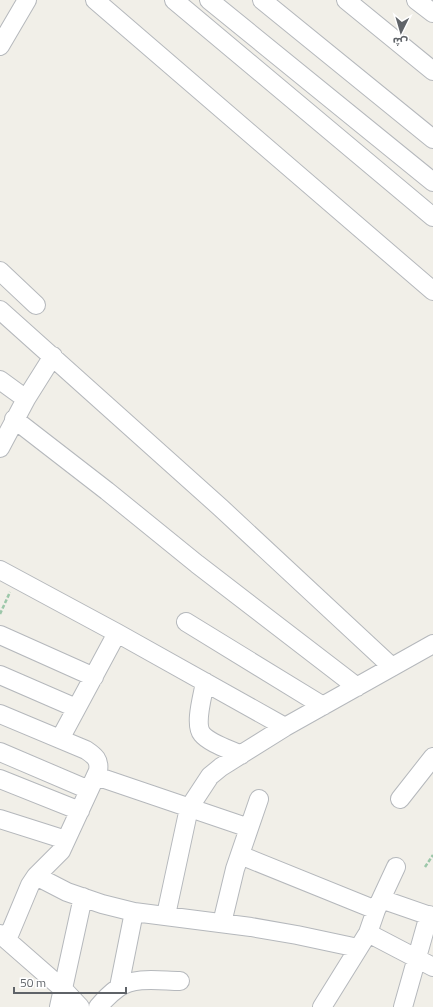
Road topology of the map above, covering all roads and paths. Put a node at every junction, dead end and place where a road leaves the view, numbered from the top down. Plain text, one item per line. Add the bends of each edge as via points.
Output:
1 (27, 0) edge
2 (95, 0) edge
3 (174, 0) edge
4 (210, 0) edge
5 (262, 0) edge
6 (346, 0) edge
7 (416, 0) edge
8 (433, 13) edge
9 (0, 46) edge
10 (433, 71) edge
11 (433, 139) edge
12 (433, 182) edge
13 (433, 217) edge
14 (0, 271) edge
15 (433, 291) edge
16 (36, 305) dead end
17 (0, 310) edge
18 (53, 356) junction
19 (0, 380) edge
20 (26, 399) junction
21 (9, 420) edge
22 (0, 448) edge
23 (0, 570) edge
24 (16, 579) junction
25 (0, 614) edge
26 (186, 622) dead end
27 (117, 633) junction
28 (0, 636) edge
29 (433, 644) edge
30 (392, 667) junction
31 (0, 675) edge
32 (94, 677) junction
33 (205, 682) junction
34 (357, 687) junction
35 (323, 706) junction
36 (76, 708) junction
37 (0, 714) edge
38 (285, 728) junction
39 (60, 739) junction
40 (0, 752) edge
41 (241, 755) junction
42 (433, 757) edge
43 (0, 779) edge
44 (93, 783) junction
45 (259, 799) dead end
46 (400, 799) dead end
47 (189, 808) junction
48 (80, 811) junction
49 (0, 819) edge
50 (249, 828) junction
51 (66, 840) junction
52 (240, 855) junction
53 (433, 855) edge
54 (396, 867) dead end
55 (425, 867) dead end
56 (36, 876) junction
57 (83, 897) junction
58 (378, 904) junction
59 (134, 912) junction
60 (166, 915) junction
61 (431, 916) edge
62 (222, 923) junction
63 (368, 933) junction
64 (3, 937) edge
65 (358, 948) junction
66 (416, 957) junction
67 (433, 967) edge
68 (180, 981) dead end
69 (119, 987) junction
70 (62, 999) edge
71 (80, 1007) edge
72 (98, 1007) edge
73 (322, 1007) edge
74 (403, 1007) edge

1 - 9 street
2 - 15 street
3 - 13 street
4 - 12 street
5 - 11 street
6 - 10 street
7 - 8 street
14 - 16 street
17 - 18 street
18 - 20 street
18 - 30 street
19 - 20 street
20 - 21 street
21 - 22 street
21 - 34 street via 107,491
23 - 24 street
24 - 25 path
24 - 27 street
26 - 35 street
27 - 32 street
27 - 33 street
28 - 32 street
29 - 30 street
30 - 34 street
31 - 36 street
32 - 36 street
33 - 38 street
33 - 41 street via 199,717 202,734
34 - 35 street
35 - 38 street
36 - 39 street
37 - 39 street
38 - 41 street
39 - 44 street via 86,750 96,758 99,765
40 - 44 street
41 - 47 street via 210,776
42 - 46 street
43 - 48 street
44 - 47 street
44 - 48 street
45 - 50 street
47 - 50 street
47 - 60 street
48 - 51 street
49 - 51 street
50 - 52 street
51 - 56 street via 60,852
52 - 58 street
52 - 62 street
53 - 55 path
54 - 58 street
56 - 57 street
56 - 64 street
57 - 59 street
57 - 70 street
58 - 61 street
58 - 63 street
59 - 60 street
59 - 69 street
60 - 62 street
61 - 66 street
62 - 65 street
63 - 65 street
63 - 66 street
64 - 70 street
65 - 73 street
66 - 67 street
66 - 74 street
68 - 69 street via 142,981
69 - 72 street
70 - 71 street

